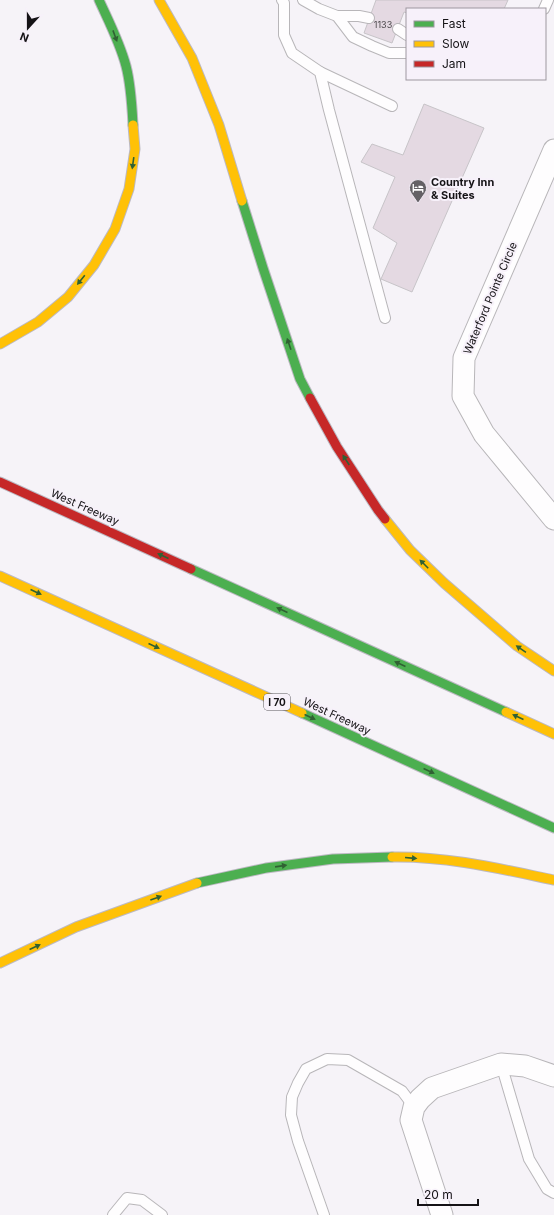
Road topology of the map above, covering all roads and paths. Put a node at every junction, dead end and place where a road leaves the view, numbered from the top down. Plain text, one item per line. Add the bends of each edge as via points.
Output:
1 (99, 0) edge
2 (159, 0) edge
3 (282, 0) edge
4 (303, 0) edge
5 (337, 16) junction
6 (369, 18) dead end
7 (398, 29) dead end
8 (406, 34) edge
9 (406, 52) edge
10 (320, 72) junction
11 (392, 106) dead end
12 (554, 150) edge
13 (385, 318) dead end
14 (0, 344) edge
15 (0, 482) edge
16 (554, 519) edge
17 (0, 576) edge
18 (554, 671) edge
19 (554, 734) edge
20 (554, 828) edge
21 (554, 880) edge
22 (0, 963) edge
23 (502, 1064) junction
24 (554, 1076) edge
25 (414, 1107) junction
26 (554, 1194) edge
27 (113, 1215) edge
28 (162, 1215) edge
29 (324, 1215) edge
30 (442, 1215) edge

1 -> 14 highway via 114,31 126,67 135,149 129,189 115,229 94,265 68,297 38,322
18 -> 2 highway via 517,646 410,550 378,510 337,447 300,378 219,125 192,58
3 - 10 lane via 284,35 292,53
4 - 5 lane
5 - 6 lane
5 - 9 lane via 353,37 389,53
7 - 8 lane
10 - 11 lane
10 - 13 lane
12 - 16 street, Waterford Pointe Circle via 464,358 463,396 484,434
19 -> 15 highway, West Freeway
17 -> 20 highway, West Freeway / I 70
22 -> 21 highway via 76,927 202,881 266,868 333,858 404,857 473,863
23 - 24 street via 524,1066
23 - 25 street via 432,1088
23 - 26 lane via 529,1159 547,1189
25 - 29 lane via 402,1091 348,1060 327,1059 306,1069 292,1097 290,1115
25 - 30 street via 411,1120
27 - 28 lane via 127,1198 142,1200

